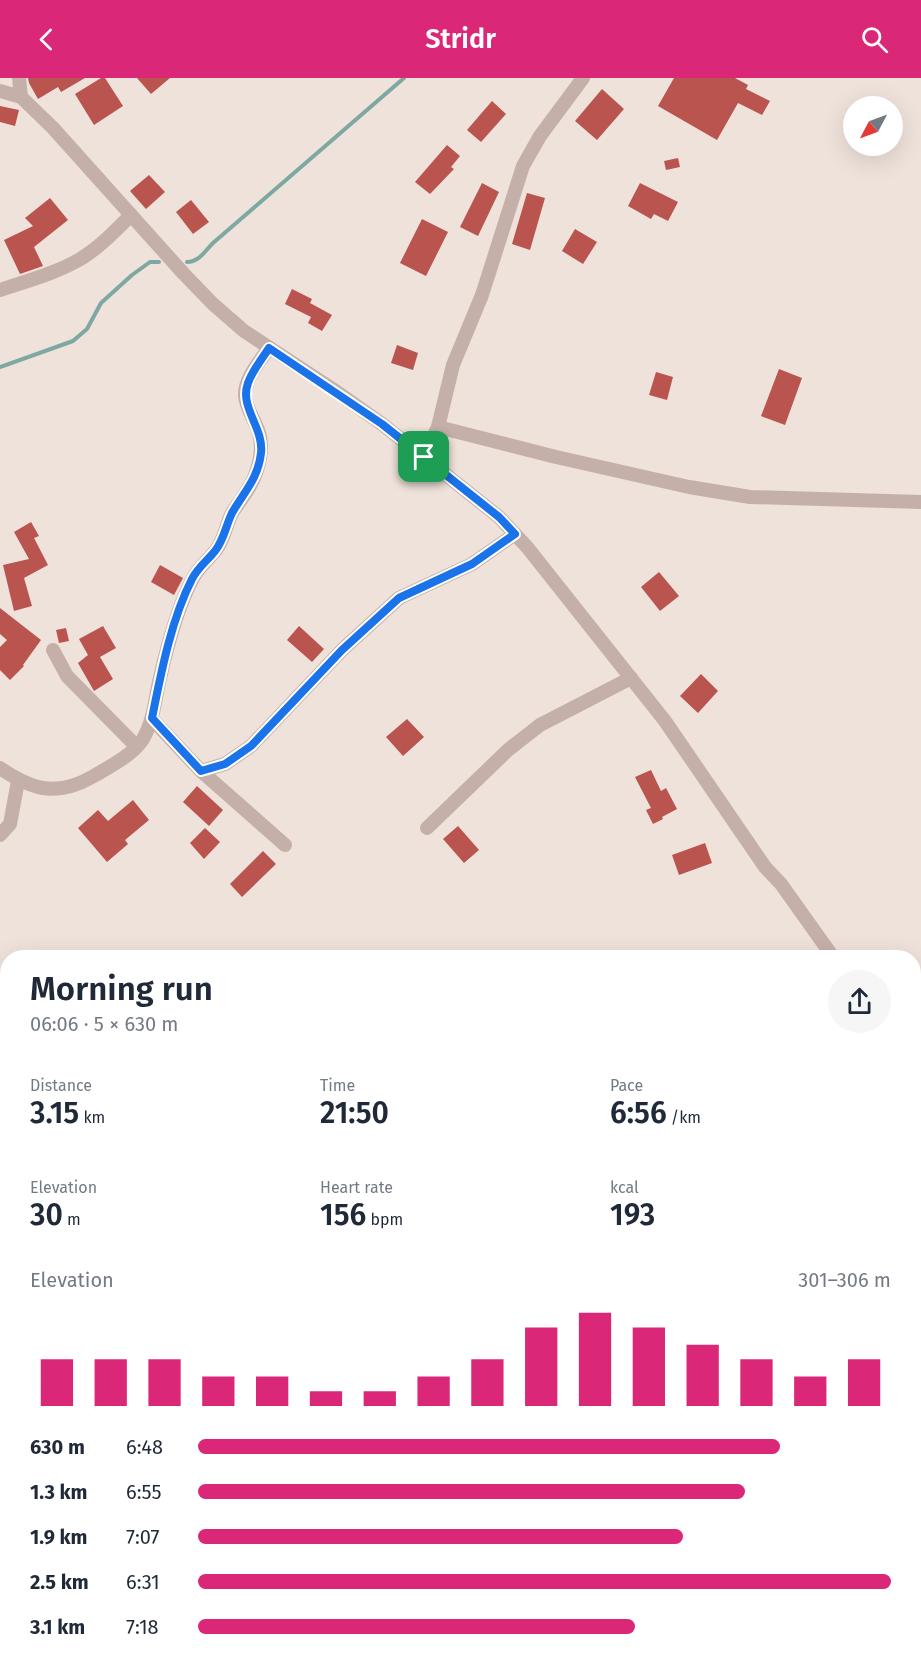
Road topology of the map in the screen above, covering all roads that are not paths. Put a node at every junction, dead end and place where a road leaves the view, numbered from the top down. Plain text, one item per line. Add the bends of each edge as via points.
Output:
1 (19, 78) edge
2 (583, 78) edge
3 (0, 91) edge
4 (21, 97) junction
5 (131, 215) junction
6 (0, 290) edge
7 (269, 348) junction
8 (438, 427) junction
9 (424, 457) junction
10 (921, 502) edge
11 (515, 534) junction
12 (53, 650) dead end
13 (631, 678) junction
14 (152, 718) junction
15 (136, 746) junction
16 (0, 768) edge
17 (201, 771) junction
18 (18, 781) junction
19 (427, 828) dead end
20 (0, 835) edge
21 (285, 845) dead end
22 (828, 950) edge

1 - 4 street
2 - 8 street via 523,166 482,295 453,364
3 - 4 street
4 - 5 street
5 - 6 street via 83,257
5 - 7 street via 213,304
7 - 9 street via 334,390
7 - 14 street via 248,382 245,395 259,432 257,470 216,551 192,579 160,675
8 - 9 street
8 - 10 street via 689,487 750,496
9 - 11 street
11 - 13 street
11 - 17 street via 472,564 399,598 342,650 251,746 225,764
12 - 15 street via 67,676
13 - 19 street via 540,725 508,750
13 - 22 street
14 - 15 street
14 - 17 street
15 - 18 street via 111,766 61,789 31,787
16 - 18 street
17 - 21 street
18 - 20 street via 10,824

